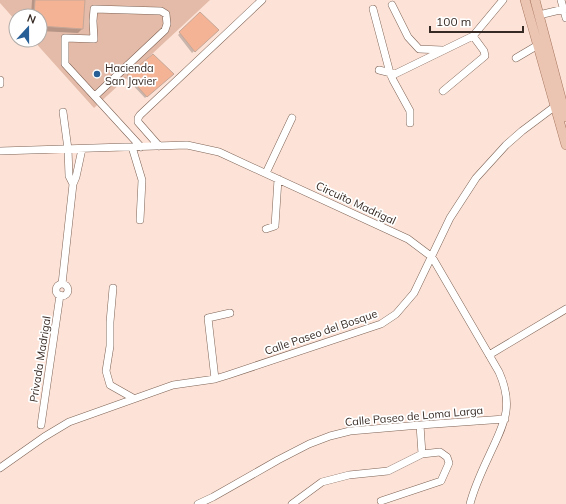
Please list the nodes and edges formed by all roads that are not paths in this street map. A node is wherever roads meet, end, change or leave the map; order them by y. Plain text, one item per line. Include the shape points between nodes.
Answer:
1 (262, 0) edge
2 (503, 0) edge
3 (525, 0) edge
4 (535, 0) edge
5 (561, 0) edge
6 (392, 5) dead end
7 (373, 9) dead end
8 (564, 9) junction
9 (539, 15) junction
10 (566, 18) edge
11 (473, 36) junction
12 (538, 45) junction
13 (445, 50) junction
14 (516, 58) dead end
15 (379, 70) dead end
16 (390, 73) junction
17 (0, 80) edge
18 (0, 84) edge
19 (443, 91) dead end
20 (95, 96) junction
21 (558, 104) junction
22 (63, 112) dead end
23 (566, 117) edge
24 (292, 118) dead end
25 (410, 123) dead end
26 (566, 145) edge
27 (159, 146) junction
28 (132, 147) junction
29 (141, 147) junction
30 (68, 149) junction
31 (82, 149) junction
32 (0, 151) edge
33 (266, 174) junction
34 (278, 179) junction
35 (73, 184) junction
36 (140, 220) dead end
37 (266, 229) dead end
38 (432, 256) junction
39 (112, 288) dead end
40 (566, 309) edge
41 (230, 313) dead end
42 (489, 355) junction
43 (215, 379) junction
44 (133, 398) junction
45 (505, 420) junction
46 (41, 425) dead end
47 (420, 425) junction
48 (422, 454) junction
49 (0, 468) edge
50 (381, 501) dead end
51 (198, 504) edge
52 (292, 504) edge
53 (470, 504) edge

1 - 27 street via 140,115 138,122
2 - 11 street
3 - 12 main road
4 - 9 main road
5 - 8 street
6 - 13 street via 408,37 419,49
7 - 16 street
8 - 9 street
8 - 10 street
9 - 21 main road
11 - 13 street
11 - 19 street via 485,56
12 - 14 street
12 - 21 main road
13 - 16 street via 395,74
15 - 16 street
16 - 25 street via 410,111
17 - 18 street
20 - 20 street via 165,30 166,14 94,8 94,39 65,38 65,64
20 - 29 street
21 - 23 main road
21 - 26 main road
21 - 38 street, Calle Paseo del Bosque via 506,145 486,167 450,218
22 - 30 street
24 - 33 street
27 - 29 street, Circuito Madrigal
27 - 33 street, Circuito Madrigal via 187,145 219,152
28 - 29 street, Circuito Madrigal
28 - 31 street, Circuito Madrigal
28 - 36 street via 142,180
30 - 31 street, Circuito Madrigal
30 - 32 street, Circuito Madrigal
30 - 35 street via 69,176
31 - 35 street
33 - 34 street, Circuito Madrigal
34 - 37 street via 275,226
34 - 38 street, Circuito Madrigal via 408,239
35 - 46 street, Privada Madrigal via 62,284 68,290 65,295 60,295
38 - 42 street, Circuito Madrigal
38 - 43 street, Calle Paseo del Bosque via 414,293 396,314 381,324
39 - 44 street via 110,346 106,371 110,385
40 - 42 street
41 - 43 street via 208,318
42 - 45 street, Circuito Madrigal via 504,384 507,398
43 - 44 street, Calle Paseo del Bosque via 173,385
44 - 49 street, Calle Paseo del Bosque via 69,422
45 - 47 street, Calle Paseo de Loma Larga
45 - 53 street, Circuito Madrigal
47 - 48 street
47 - 51 street, Calle Paseo de Loma Larga via 330,436 303,447
48 - 50 street via 440,452 447,457 449,463 440,481
48 - 52 street via 388,471 349,475 322,482

